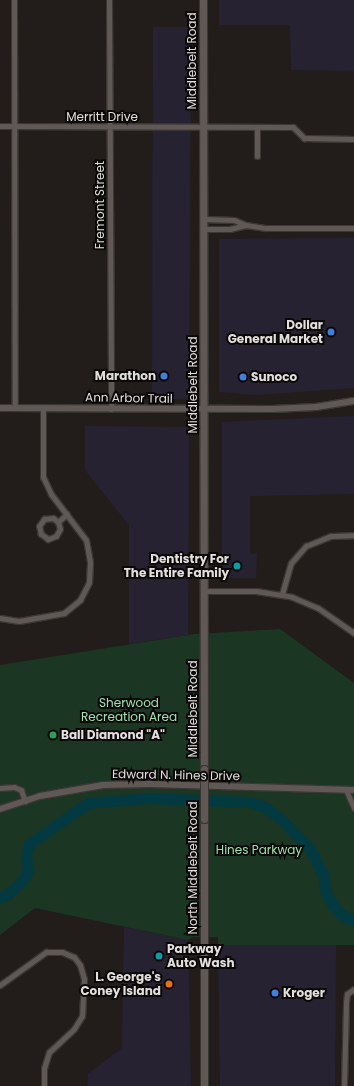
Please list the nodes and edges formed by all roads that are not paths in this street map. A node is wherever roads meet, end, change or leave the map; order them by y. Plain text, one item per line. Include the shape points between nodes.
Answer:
1 (14, 0) edge
2 (110, 0) edge
3 (203, 0) edge
4 (0, 126) edge
5 (15, 126) junction
6 (110, 127) junction
7 (204, 127) junction
8 (257, 128) junction
9 (354, 138) edge
10 (257, 156) dead end
11 (204, 219) junction
12 (246, 225) junction
13 (354, 228) edge
14 (204, 229) junction
15 (354, 401) edge
16 (0, 408) edge
17 (15, 408) junction
18 (43, 408) junction
19 (111, 409) junction
20 (204, 410) junction
21 (67, 514) junction
22 (58, 522) junction
23 (354, 535) edge
24 (204, 590) junction
25 (282, 594) junction
26 (0, 618) edge
27 (354, 633) edge
28 (204, 769) joint
29 (0, 788) edge
30 (346, 790) junction
31 (354, 790) edge
32 (25, 801) junction
33 (354, 808) edge
34 (0, 809) edge
35 (0, 985) edge
36 (354, 990) edge
37 (44, 1086) edge
38 (204, 1086) edge
39 (344, 1086) edge

1 - 5 street
2 - 6 street, Fremont Street
3 - 7 main road, Middlebelt Road
4 - 5 street, Merritt Drive
5 - 6 street, Merritt Drive
5 - 17 street
6 - 7 street, Merritt Drive
6 - 19 street, Fremont Street
7 - 8 street, Merritt Drive
7 - 11 main road, Middlebelt Road
8 - 9 street, Merritt Drive via 293,127 304,138
8 - 10 street
11 - 12 street via 234,220
11 - 14 main road, Middlebelt Road
12 - 13 street via 266,228
12 - 14 street via 230,229
14 - 20 main road, Middlebelt Road
15 - 20 street, Ann Arbor Trail via 298,408
16 - 17 street, Ann Arbor Trail
17 - 18 street, Ann Arbor Trail
18 - 19 street, Ann Arbor Trail
18 - 21 street via 44,477 51,494
19 - 20 street, Ann Arbor Trail
20 - 24 main road, Middlebelt Road
21 - 22 street
21 - 26 street via 86,540 90,552 89,582 83,596 75,606 59,615 19,621
22 - 22 street via 60,529 56,536 48,539 41,534 39,526 44,519 53,518
23 - 25 street via 331,536 306,546 291,563
24 - 25 street
24 - 28 main road, Middlebelt Road
25 - 27 street via 314,606
28 - 38 main road, North Middlebelt Road, bridge
29 - 32 street via 14,786 21,790
30 - 31 street, Edward N. Hines Drive
30 - 32 street, Edward N. Hines Drive via 125,784 84,787
30 - 33 street
32 - 34 street, Edward N. Hines Drive
35 - 37 street via 43,953 56,950 74,957 83,971 82,1016 74,1028 49,1052 44,1068
36 - 39 street via 347,994 346,1002

